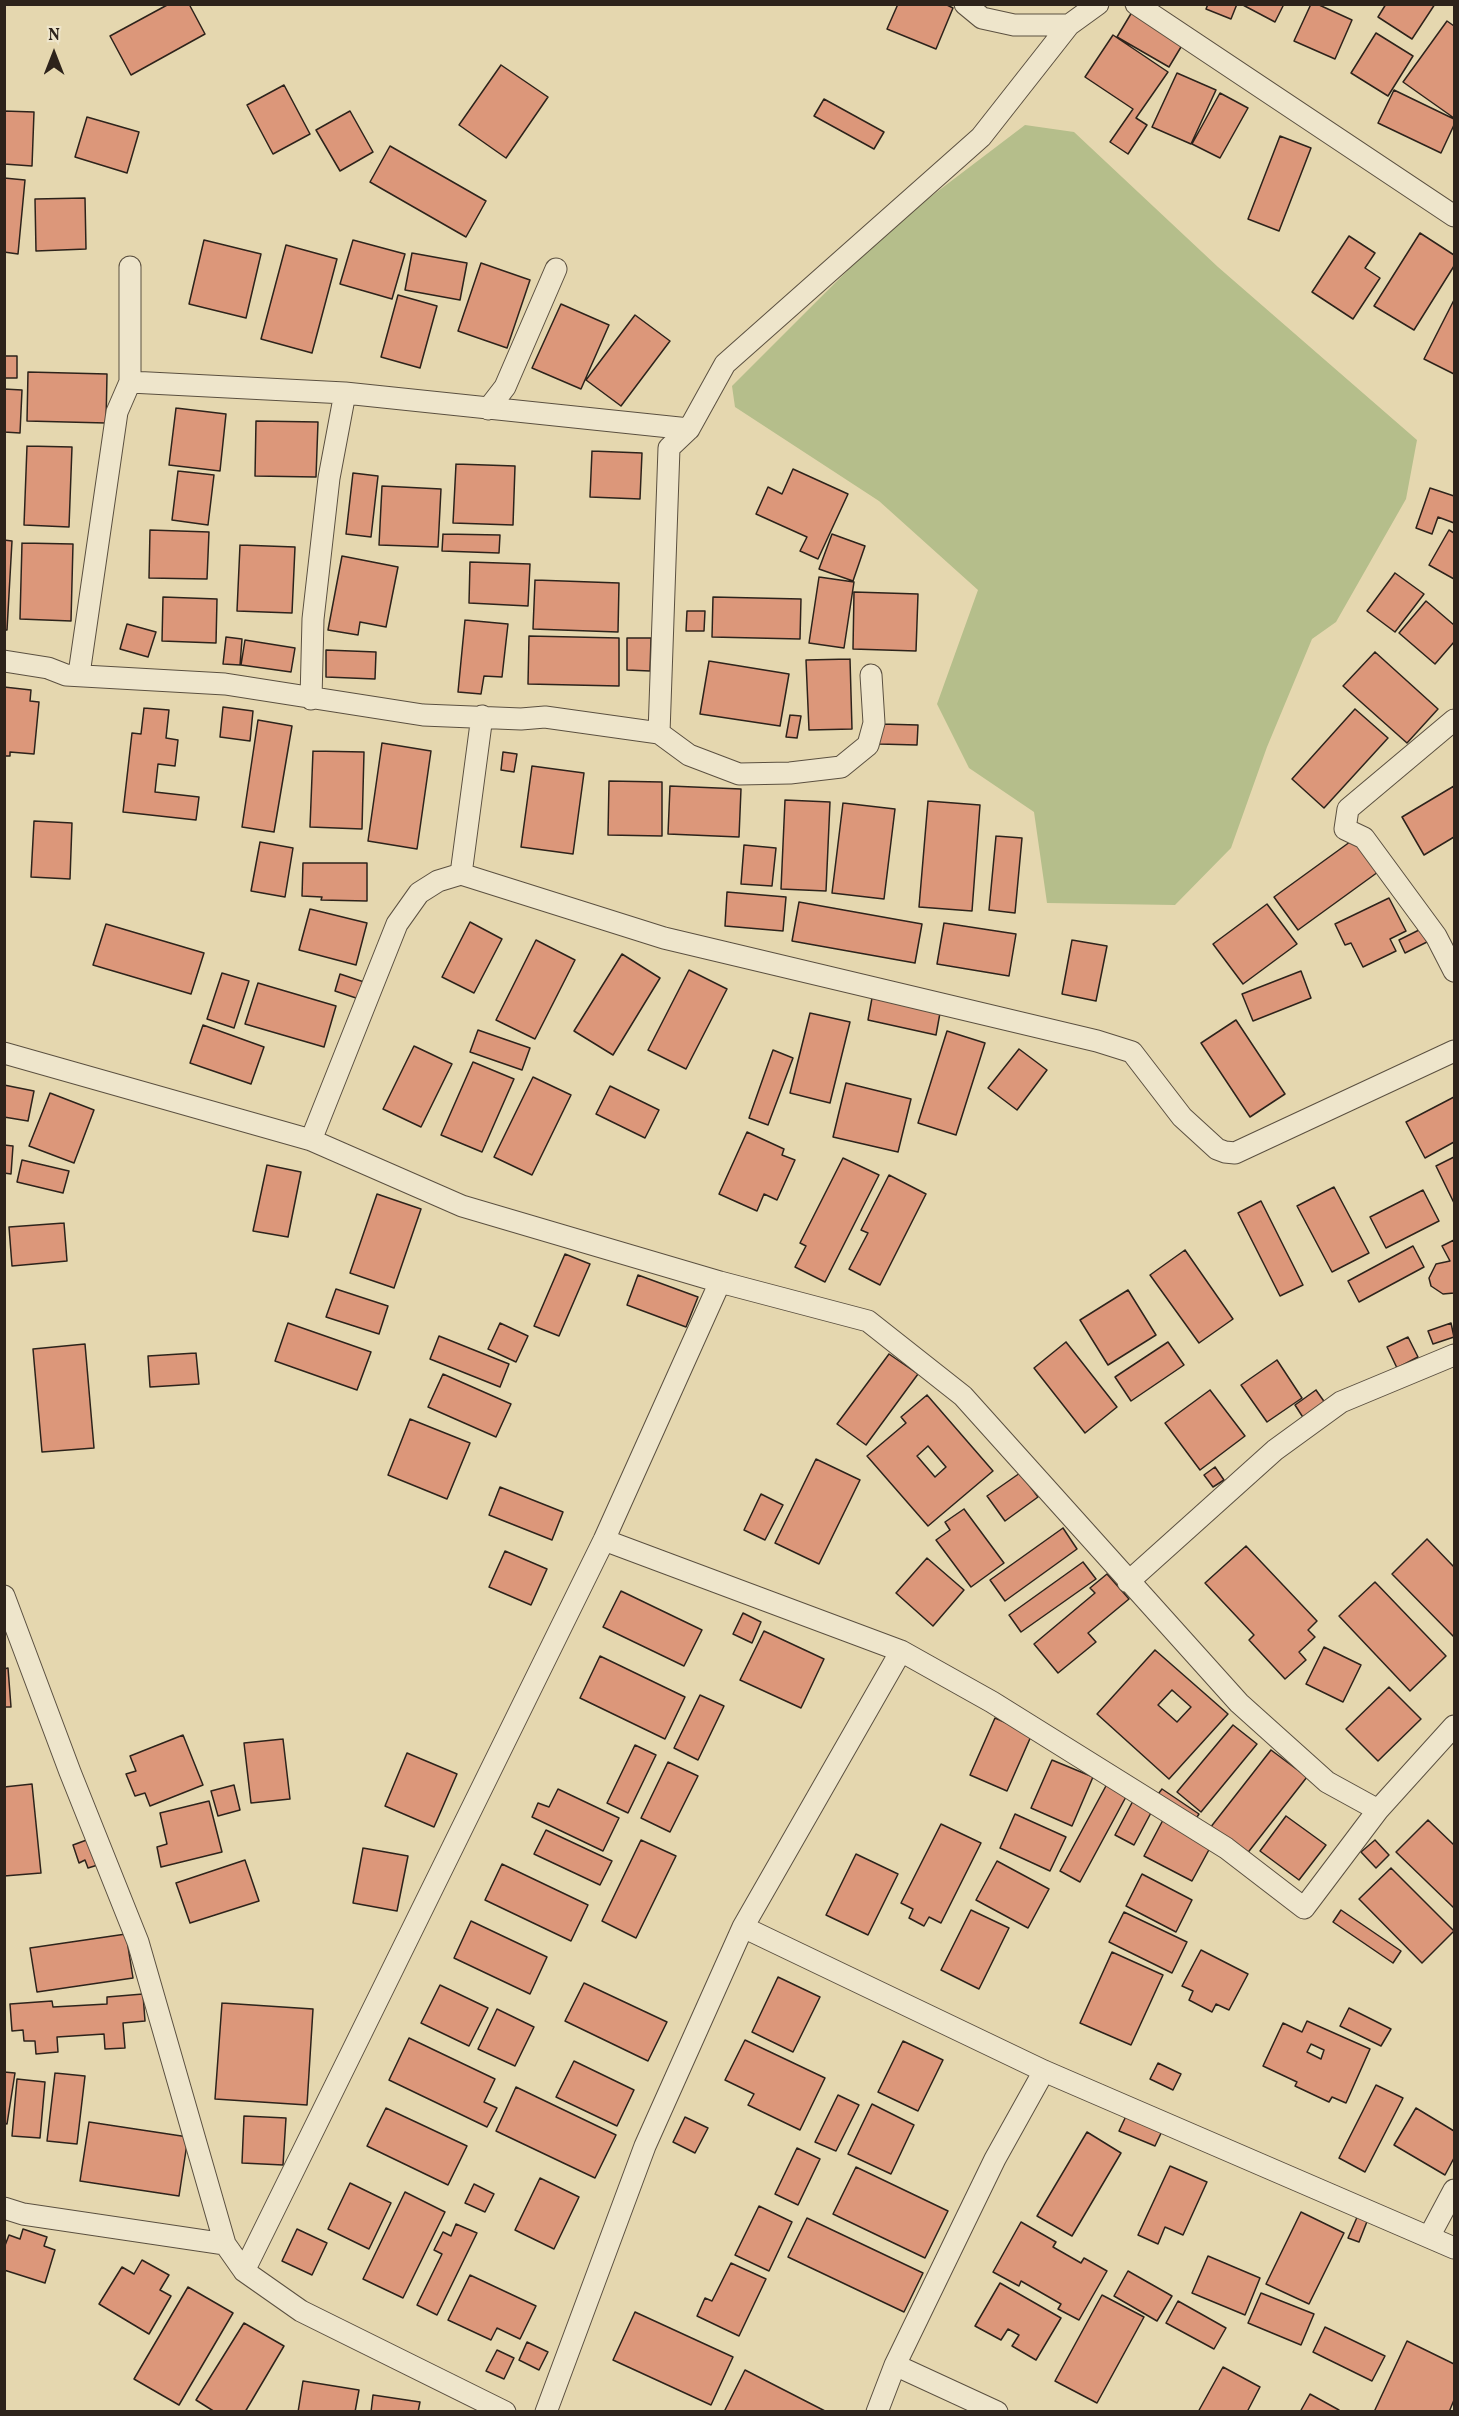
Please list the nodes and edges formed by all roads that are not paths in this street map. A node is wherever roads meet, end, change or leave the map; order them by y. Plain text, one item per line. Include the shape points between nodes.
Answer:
1 (965, 4) edge
2 (1098, 4) edge
3 (1136, 4) edge
4 (1069, 25) junction
5 (1455, 216) edge
6 (130, 267) dead end
7 (556, 269) dead end
8 (130, 382) junction
9 (345, 393) junction
10 (488, 409) junction
11 (689, 429) junction
12 (4, 661) edge
13 (79, 674) junction
14 (871, 675) dead end
15 (311, 699) junction
16 (482, 716) junction
17 (1455, 720) edge
18 (659, 733) junction
19 (461, 874) junction
20 (1455, 972) edge
21 (1455, 1051) edge
22 (4, 1053) edge
23 (311, 1140) junction
24 (720, 1282) junction
25 (1455, 1355) edge
26 (604, 1540) junction
27 (1128, 1582) junction
28 (4, 1596) edge
29 (901, 1651) junction
30 (1455, 1726) edge
31 (1377, 1810) junction
32 (743, 1927) junction
33 (1044, 2071) junction
34 (1455, 2190) edge
35 (4, 2208) edge
36 (1430, 2235) junction
37 (225, 2244) junction
38 (1455, 2248) edge
39 (244, 2271) junction
40 (896, 2365) junction
41 (504, 2412) edge
42 (546, 2412) edge
43 (877, 2412) edge
44 (997, 2412) edge

1 - 4 street via 982,18 1014,25
2 - 4 street
3 - 5 street
4 - 11 street via 981,137 725,364
6 - 8 street
7 - 10 street via 505,387
8 - 9 street
8 - 13 street via 117,412
9 - 10 street
9 - 15 street via 327,489 313,619
10 - 11 street
11 - 18 street via 669,448
12 - 13 street via 66,675
13 - 15 street via 225,684
14 - 18 street via 874,723 868,745 841,767 739,774 689,755
15 - 16 street via 423,715
16 - 18 street via 545,717
16 - 19 street
17 - 20 street via 1348,809 1346,829 1364,838 1436,936
19 - 21 street via 664,938 1097,1041 1132,1053 1182,1117 1225,1152 1235,1153
19 - 23 street via 438,881 419,893 397,924
22 - 23 street
23 - 24 street via 462,1206
24 - 26 street
24 - 27 street via 868,1322 904,1347 963,1395
25 - 27 street via 1341,1402 1275,1450
26 - 29 street
26 - 39 street
27 - 31 street via 1239,1703 1285,1746 1327,1782
28 - 37 street via 138,1942
29 - 31 street via 992,1702 1226,1848 1305,1908
29 - 32 street
30 - 31 street
32 - 33 street
32 - 42 street via 645,2146
33 - 36 street
33 - 40 street via 995,2159
34 - 36 street
35 - 37 street
36 - 38 street
37 - 39 street
39 - 41 street via 301,2311
40 - 43 street
40 - 44 street

